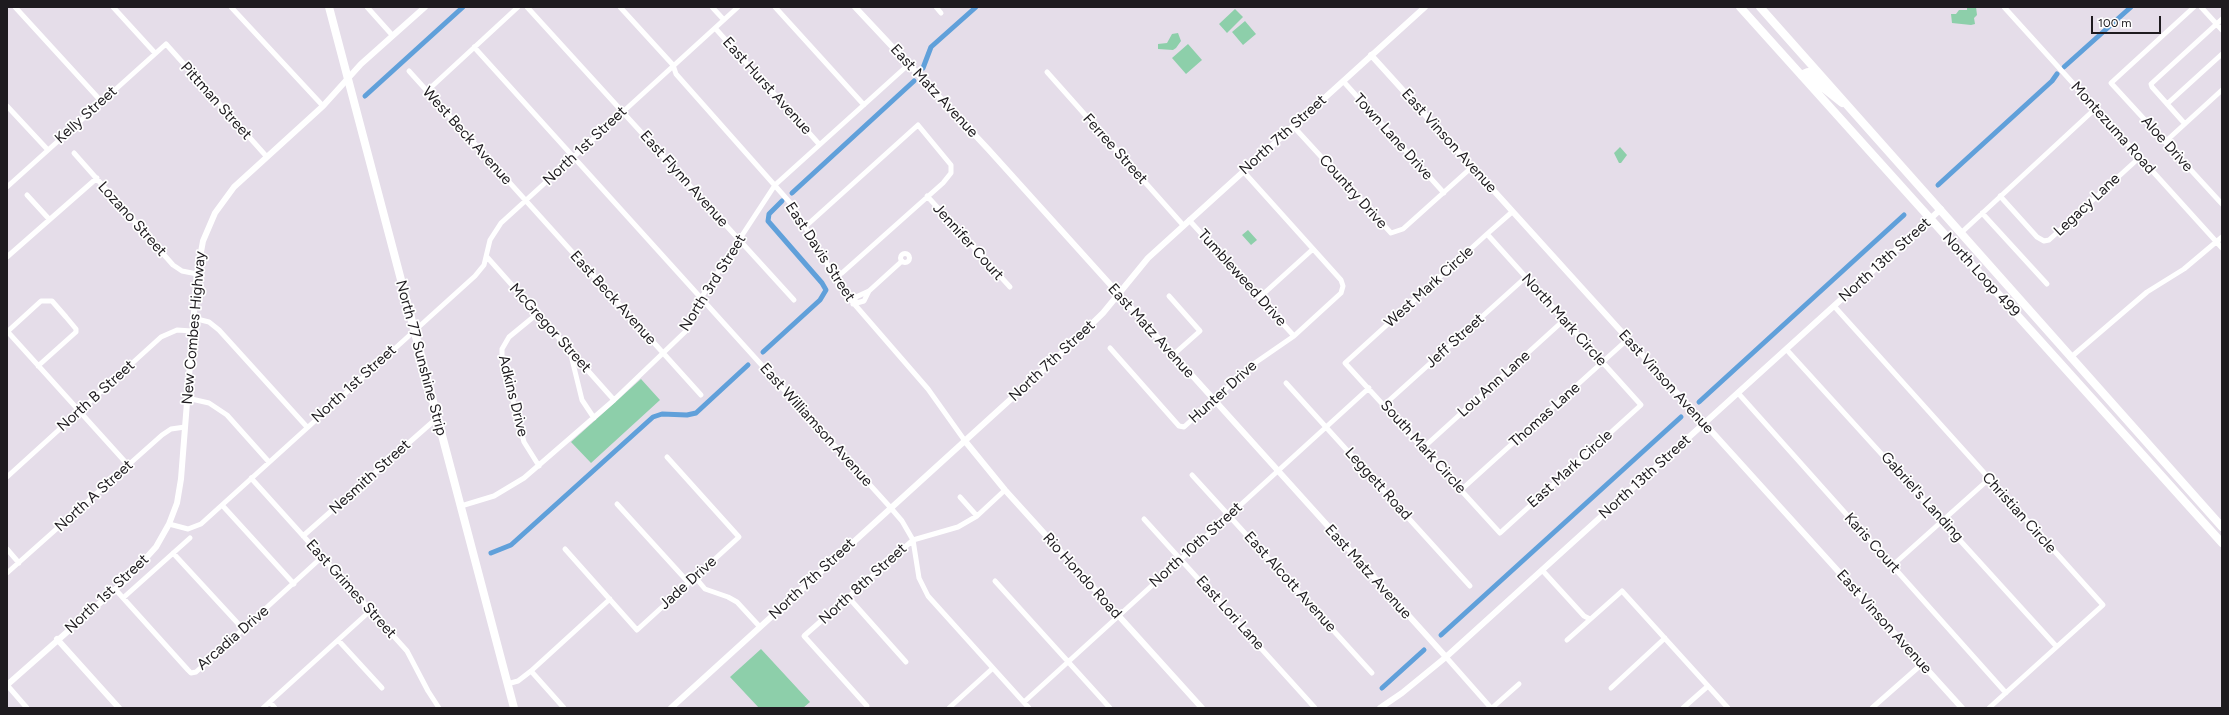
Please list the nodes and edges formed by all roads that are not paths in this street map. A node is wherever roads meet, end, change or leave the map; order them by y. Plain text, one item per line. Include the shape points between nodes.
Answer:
1 (15, 7) edge
2 (114, 7) edge
3 (231, 7) edge
4 (329, 7) edge
5 (367, 7) edge
6 (425, 7) edge
7 (518, 7) edge
8 (527, 7) edge
9 (620, 7) edge
10 (712, 7) edge
11 (738, 7) edge
12 (775, 7) edge
13 (855, 7) edge
14 (936, 7) edge
15 (1425, 7) edge
16 (1740, 7) edge
17 (1760, 7) edge
18 (2004, 7) edge
19 (2194, 7) edge
20 (2201, 7) edge
21 (941, 13) dead end
22 (2222, 19) edge
23 (724, 20) junction
24 (2216, 24) junction
25 (715, 28) junction
26 (2222, 30) edge
27 (393, 36) junction
28 (166, 44) joint
29 (474, 47) junction
30 (155, 53) junction
31 (2222, 54) edge
32 (1371, 55) junction
33 (673, 65) junction
34 (908, 65) junction
35 (409, 71) dead end
36 (1047, 72) dead end
37 (1801, 75) junction
38 (349, 79) junction
39 (1343, 81) junction
40 (2222, 90) edge
41 (427, 91) junction
42 (101, 101) junction
43 (2168, 104) junction
44 (864, 105) junction
45 (7, 106) edge
46 (323, 106) junction
47 (1850, 107) junction
48 (2096, 108) junction
49 (623, 111) junction
50 (2185, 124) junction
51 (1293, 126) junction
52 (2165, 142) junction
53 (819, 144) junction
54 (47, 149) junction
55 (74, 153) dead end
56 (267, 157) junction
57 (573, 157) junction
58 (2140, 157) junction
59 (1472, 167) junction
60 (1243, 171) junction
61 (97, 178) junction
62 (775, 185) junction
63 (7, 187) edge
64 (1444, 193) junction
65 (27, 195) dead end
66 (927, 196) junction
67 (2000, 196) junction
68 (526, 201) junction
69 (2222, 204) edge
70 (1941, 209) junction
71 (1512, 212) junction
72 (1982, 213) junction
73 (49, 219) junction
74 (1190, 220) junction
75 (1930, 220) junction
76 (1183, 225) junction
77 (806, 226) junction
78 (1962, 232) junction
79 (1487, 234) junction
80 (2222, 237) edge
81 (740, 241) junction
82 (2216, 242) junction
83 (2222, 248) edge
84 (1313, 249) junction
85 (487, 256) junction
86 (7, 257) edge
87 (902, 261) dead end
88 (197, 274) junction
89 (834, 277) junction
90 (1526, 277) junction
91 (2046, 284) dead end
92 (1010, 288) dead end
93 (1119, 295) junction
94 (1169, 296) dead end
95 (1260, 297) junction
96 (701, 298) junction
97 (794, 300) dead end
98 (853, 304) junction
99 (1834, 306) junction
100 (2011, 308) junction
101 (537, 314) junction
102 (193, 318) junction
103 (1564, 320) junction
104 (192, 331) junction
105 (414, 331) junction
106 (7, 332) edge
107 (1294, 336) junction
108 (1628, 339) junction
109 (1110, 348) dead end
110 (1786, 349) junction
111 (569, 350) junction
112 (663, 353) junction
113 (1173, 355) junction
114 (2070, 358) junction
115 (1345, 363) joint
116 (1603, 363) junction
117 (38, 366) junction
118 (1286, 383) dead end
119 (1369, 388) junction
120 (1738, 393) junction
121 (701, 395) dead end
122 (187, 398) junction
123 (614, 400) junction
124 (1214, 400) junction
125 (1384, 405) junction
126 (1641, 405) joint
127 (79, 411) junction
128 (437, 418) junction
129 (594, 418) junction
130 (1704, 424) junction
131 (185, 427) junction
132 (307, 427) junction
133 (1326, 427) junction
134 (965, 441) junction
135 (1423, 448) junction
136 (668, 457) dead end
137 (269, 462) junction
138 (128, 465) junction
139 (539, 466) junction
140 (1277, 471) junction
141 (1192, 475) dead end
142 (7, 477) edge
143 (251, 478) junction
144 (1989, 480) junction
145 (1005, 490) junction
146 (1461, 490) junction
147 (960, 497) dead end
148 (617, 504) dead end
149 (222, 505) junction
150 (461, 506) junction
151 (890, 507) junction
152 (1229, 515) junction
153 (977, 516) junction
154 (1144, 519) dead end
155 (1943, 520) junction
156 (169, 524) junction
157 (2222, 527) edge
158 (1500, 532) joint
159 (303, 536) junction
160 (190, 538) dead end
161 (913, 540) junction
162 (2222, 543) edge
163 (7, 549) edge
164 (565, 549) dead end
165 (173, 553) junction
166 (322, 557) junction
167 (1180, 558) junction
168 (19, 563) junction
169 (1893, 565) junction
170 (1542, 570) junction
171 (7, 574) edge
172 (695, 577) junction
173 (995, 581) dead end
174 (688, 582) junction
175 (294, 584) junction
176 (1470, 586) dead end
177 (115, 589) junction
178 (123, 598) junction
179 (849, 598) junction
180 (610, 599) junction
181 (370, 611) junction
182 (1118, 615) junction
183 (1590, 619) junction
184 (760, 627) junction
185 (244, 630) junction
186 (1665, 638) junction
187 (57, 639) junction
188 (338, 640) junction
189 (1567, 640) dead end
190 (2056, 646) junction
191 (1446, 657) junction
192 (906, 662) dead end
193 (1067, 662) junction
194 (1922, 664) junction
195 (993, 668) junction
196 (530, 671) junction
197 (1372, 673) dead end
198 (507, 684) junction
199 (1519, 684) dead end
200 (7, 685) edge
201 (1708, 686) junction
202 (382, 688) dead end
203 (1611, 688) dead end
204 (2006, 692) junction
205 (270, 702) junction
206 (1024, 702) junction
207 (868, 706) dead end
208 (437, 707) edge
209 (27, 708) edge
210 (119, 708) edge
211 (263, 708) edge
212 (275, 708) edge
213 (514, 708) edge
214 (564, 708) edge
215 (671, 708) edge
216 (949, 708) edge
217 (1029, 708) edge
218 (1110, 708) edge
219 (1202, 708) edge
220 (1315, 708) edge
221 (1380, 708) edge
222 (1491, 708) edge
223 (1684, 708) edge
224 (1728, 708) edge
225 (1872, 708) edge
226 (1962, 708) edge
227 (1989, 708) edge

1 - 42 street
2 - 30 street
3 - 46 street
4 - 38 main road, North 77 Sunshine Strip
5 - 27 street
6 - 27 street, New Combes Highway
7 - 29 street
8 - 49 street, East Flynn Avenue
9 - 33 street, East Davis Street
10 - 23 street
11 - 23 street, North 1st Street
12 - 44 street
13 - 34 street, East Matz Avenue
14 - 21 street
15 - 32 street, North 7th Street
16 - 37 main road, North Loop 499
17 - 47 main road, North Loop 499
18 - 48 street, Montezuma Road
19 - 52 street, Aloe Drive via 2111,83
20 - 24 street
22 - 24 street
23 - 25 street, North 1st Street
24 - 26 street
24 - 43 street via 2151,84
25 - 33 street, North 1st Street
25 - 53 street, East Hurst Avenue
27 - 38 street, New Combes Highway via 361,64
28 - 30 street, Kelly Street
28 - 56 street, Pittman Street
29 - 41 street
29 - 57 street, East Williamson Avenue
30 - 42 street, Kelly Street
31 - 43 street
32 - 39 street, North 7th Street
32 - 59 street, East Vinson Avenue
33 - 49 street, North 1st Street
33 - 62 street, East Davis Street via 676,74
34 - 44 street, North 3rd Street
34 - 93 street, East Matz Avenue via 950,107
35 - 41 street, West Beck Avenue
36 - 76 street, Ferree Street
37 - 47 main road via 1808,72 1830,94
37 - 75 main road, North Loop 499
38 - 46 street, New Combes Highway
38 - 105 main road, North 77 Sunshine Strip
39 - 51 street, North 7th Street
39 - 64 street, Town Lane Drive
40 - 50 street
41 - 68 street, West Beck Avenue
42 - 54 street, Kelly Street
43 - 50 street
44 - 53 street, North 3rd Street
45 - 54 street
46 - 56 street, New Combes Highway
47 - 70 main road, North Loop 499
48 - 58 street, Montezuma Road
48 - 67 street
49 - 57 street, North 1st Street
49 - 81 street, East Flynn Avenue
50 - 52 street
51 - 60 street, North 7th Street
51 - 64 street, Country Drive via 1391,233 1403,229
52 - 69 street, Aloe Drive
53 - 62 street, North 3rd Street
54 - 63 street, Kelly Street
55 - 61 street, Lozano Street
56 - 88 street, New Combes Highway via 234,187 215,213 203,241
57 - 68 street, North 1st Street
57 - 96 street, East Williamson Avenue
58 - 67 street, Legacy Lane via 2049,240 2037,238
58 - 82 street, Montezuma Road
59 - 64 street, Country Drive
59 - 71 street, East Vinson Avenue
60 - 74 street, North 7th Street
60 - 84 street
61 - 73 street
61 - 88 street, Lozano Street via 173,265 182,271
62 - 77 street, East Davis Street
62 - 81 street, North 3rd Street
65 - 73 street
66 - 77 street via 946,180 952,169 945,156 918,126
66 - 89 street via 842,273
66 - 92 street, Jennifer Court
67 - 72 street
68 - 85 street, North 1st Street via 496,229 490,240
68 - 112 street, East Beck Avenue
70 - 75 street, North 13th Street
70 - 78 main road, North Loop 499
71 - 79 street, West Mark Circle
71 - 108 street, East Vinson Avenue
72 - 78 street
72 - 91 street
73 - 86 street
74 - 76 street, North 7th Street
74 - 95 street, Tumbleweed Drive
75 - 99 street, North 13th Street
75 - 100 main road, North Loop 499
76 - 93 street, North 7th Street via 1145,261
77 - 89 street, East Davis Street
78 - 114 main road, North Loop 499
79 - 90 street, North Mark Circle
79 - 115 street, West Mark Circle
80 - 82 street
81 - 96 street, North 3rd Street
81 - 97 street, East Flynn Avenue
82 - 83 street, Montezuma Road
82 - 114 street via 2184,270 2146,292
84 - 95 street
84 - 107 street, Hunter Drive via 1341,280 1343,286 1341,293
85 - 101 street, McGregor Street
85 - 105 street, North 1st Street via 480,270
87 - 98 street via 869,291 864,300
88 - 102 street, New Combes Highway
89 - 98 street, East Davis Street
90 - 103 street, North Mark Circle
90 - 125 street, Jeff Street
93 - 113 street, East Matz Avenue
93 - 134 street, North 7th Street via 1094,323
94 - 113 street via 1200,331
95 - 107 street, Tumbleweed Drive
96 - 112 street, North 3rd Street via 688,328
96 - 151 street, East Williamson Avenue
98 - 134 street, East Davis Street via 932,394
99 - 110 street, North 13th Street
99 - 144 street, Christian Circle
100 - 114 main road via 2032,324 2065,359
100 - 162 main road, North Loop 499
101 - 111 street, McGregor Street
101 - 139 street, Adkins Drive via 506,341 502,349 502,359 524,442
102 - 104 street, New Combes Highway
102 - 132 street via 209,322 218,330
103 - 116 street, North Mark Circle
103 - 135 street, Lou Ann Lane
104 - 122 street, New Combes Highway
104 - 127 street, North B Street via 177,330 161,337
105 - 128 main road, North 77 Sunshine Strip
105 - 132 street, North 1st Street
106 - 117 street
106 - 117 street via 42,301 52,301 76,332
107 - 124 street, Hunter Drive via 1266,354
108 - 116 street, Thomas Lane
108 - 130 street, East Vinson Avenue
109 - 124 street, Hunter Drive via 1181,427 1186,426
110 - 120 street, North 13th Street
110 - 155 street, Gabriel's Landing
111 - 123 street, McGregor Street
111 - 129 street via 582,400
112 - 121 street, East Beck Avenue
112 - 123 street, North 3rd Street
113 - 124 street, East Matz Avenue
114 - 157 main road, North Loop 499
115 - 119 street, South Mark Circle
116 - 126 street, North Mark Circle
116 - 146 street, Thomas Lane
117 - 127 street
118 - 133 street, Leggett Road
119 - 125 street, South Mark Circle
119 - 133 street, North 10th Street
120 - 130 street, North 13th Street
120 - 169 street, Karis Court
122 - 131 street, New Combes Highway
122 - 137 street via 209,403 227,415
123 - 129 street, North 3rd Street
124 - 140 street, East Matz Avenue
125 - 135 street, South Mark Circle
126 - 158 street, East Mark Circle
127 - 138 street
127 - 142 street, North B Street
128 - 150 main road, North 77 Sunshine Strip
128 - 159 street, Nesmith Street
129 - 139 street, North 3rd Street
130 - 170 street, North 13th Street
130 - 194 street, East Vinson Avenue
131 - 138 street, North A Street via 167,431
131 - 156 street, New Combes Highway via 180,487
132 - 137 street, North 1st Street
133 - 140 street, North 10th Street
133 - 176 street, Leggett Road
134 - 145 street, Rio Hondo Road
134 - 151 street, North 7th Street
135 - 146 street, South Mark Circle
136 - 172 street, Jade Drive via 740,537
137 - 143 street, North 1st Street
138 - 168 street, North A Street
139 - 150 street, North 3rd Street via 508,489 478,502
140 - 152 street, North 10th Street
140 - 191 street, East Matz Avenue
141 - 152 street, East Alcott Avenue
143 - 149 street, North 1st Street
143 - 159 street, East Grimes Street
144 - 155 street
144 - 190 street, Christian Circle via 2103,605
145 - 153 street, North 8th Street
145 - 182 street, Rio Hondo Road
146 - 158 street, South Mark Circle
147 - 153 street
148 - 174 street
149 - 156 street, North 1st Street via 194,528 185,529
149 - 175 street
150 - 198 main road, North 77 Sunshine Strip
151 - 161 street, East Williamson Avenue
151 - 184 street, North 7th Street
152 - 167 street, North 10th Street
152 - 197 street, East Alcott Avenue
153 - 161 street, North 8th Street via 958,527
154 - 167 street, East Lori Lane
155 - 169 street
155 - 190 street, Gabriel's Landing
156 - 177 street, North 1st Street via 156,547
159 - 166 street, East Grimes Street
160 - 165 street
161 - 179 street, North 8th Street
161 - 195 street, East Williamson Avenue via 918,578 928,596
163 - 168 street
164 - 180 street
165 - 178 street
165 - 185 street
166 - 175 street, Arcadia Drive
166 - 181 street, East Grimes Street
167 - 182 street, North 10th Street
167 - 220 street, East Lori Lane
168 - 171 street, North A Street
169 - 204 street, Karis Court
170 - 183 street via 1584,616
170 - 191 street, North 13th Street
172 - 174 street, Jade Drive
172 - 184 street via 705,588 737,602
173 - 193 street
174 - 180 street, Jade Drive via 637,630
175 - 185 street, Arcadia Drive
177 - 178 street, Arcadia Drive
177 - 187 street, North 1st Street
178 - 185 street, Arcadia Drive via 191,673 196,672
179 - 192 street
179 - 207 street, North 8th Street via 804,636
180 - 196 street
181 - 188 street
181 - 208 street, East Grimes Street via 407,651
182 - 193 street, North 10th Street
182 - 219 street, Rio Hondo Road
183 - 186 street via 1622,591
183 - 189 street
184 - 215 street, North 7th Street
186 - 201 street
186 - 203 street
187 - 200 street, North 1st Street
187 - 210 street
188 - 202 street
188 - 205 street
190 - 204 street, Christian Circle
191 - 221 street, North 13th Street
191 - 222 street
193 - 206 street, North 10th Street
193 - 218 street
194 - 225 street
194 - 226 street, East Vinson Avenue
195 - 206 street, East Williamson Avenue
195 - 216 street
196 - 198 street via 518,681
196 - 214 street
198 - 213 main road, North 77 Sunshine Strip
199 - 222 street
200 - 209 street
201 - 223 street
201 - 224 street
204 - 227 street, Christian Circle
205 - 211 street
205 - 212 street
206 - 217 street, East Williamson Avenue

